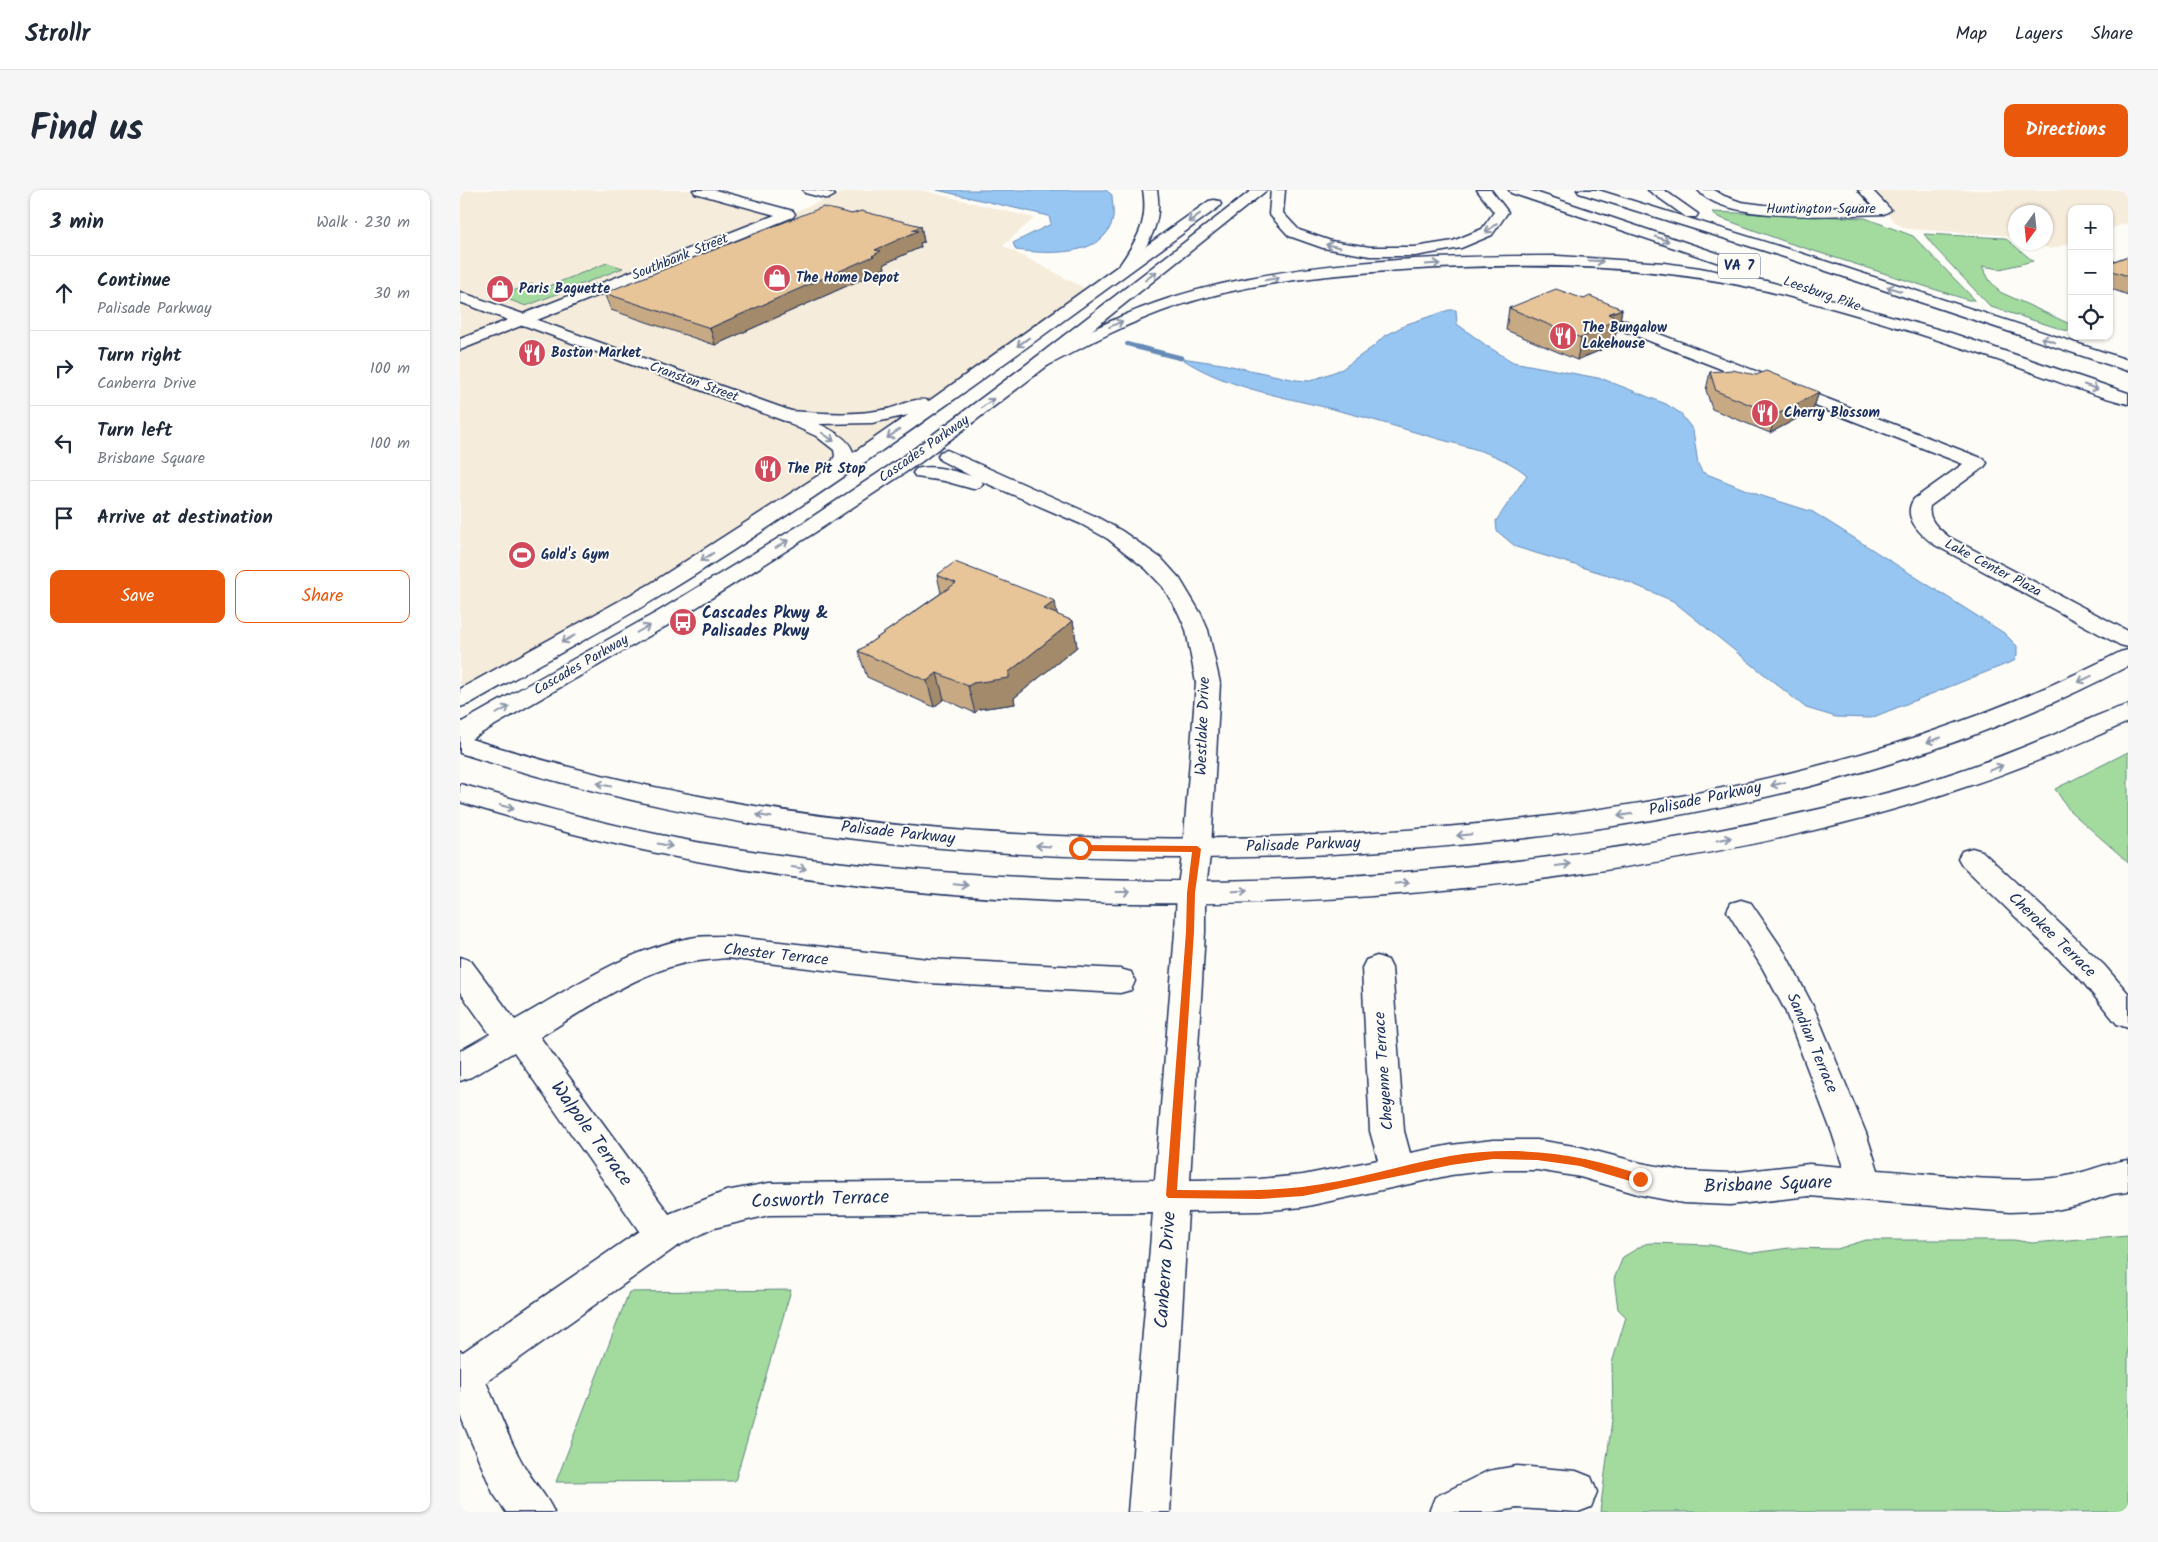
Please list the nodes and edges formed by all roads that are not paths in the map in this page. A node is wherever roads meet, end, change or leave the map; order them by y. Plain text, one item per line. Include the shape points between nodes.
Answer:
1 (700, 190) edge
2 (732, 190) edge
3 (810, 190) edge
4 (1150, 190) edge
5 (1260, 190) edge
6 (1278, 190) edge
7 (1484, 190) edge
8 (1516, 190) edge
9 (1584, 190) edge
10 (1655, 190) edge
11 (1705, 190) edge
12 (1865, 190) edge
13 (828, 194) dead end
14 (718, 195) junction
15 (1226, 196) dead end
16 (1789, 254) junction
17 (1124, 269) junction
18 (460, 297) edge
19 (1570, 305) edge
20 (524, 320) junction
21 (1962, 342) junction
22 (460, 345) edge
23 (1042, 362) junction
24 (2128, 366) edge
25 (962, 386) junction
26 (2128, 399) edge
27 (788, 416) junction
28 (945, 435) junction
29 (836, 472) junction
30 (864, 491) junction
31 (1045, 501) junction
32 (2128, 640) edge
33 (2128, 657) edge
34 (460, 699) edge
35 (2128, 713) edge
36 (460, 734) edge
37 (460, 744) edge
38 (460, 793) edge
39 (1197, 849) junction
40 (1972, 858) dead end
41 (1191, 893) junction
42 (1741, 911) dead end
43 (1377, 968) dead end
44 (460, 969) edge
45 (1120, 981) dead end
46 (2128, 1015) edge
47 (514, 1036) junction
48 (460, 1067) edge
49 (1399, 1172) junction
50 (2128, 1176) edge
51 (1865, 1183) junction
52 (1171, 1195) junction
53 (663, 1235) junction
54 (461, 1374) edge
55 (1576, 1492) dead end
56 (533, 1512) edge
57 (1149, 1512) edge
58 (1450, 1512) edge

1 - 14 main road
2 - 14 main road
3 - 13 main road
4 - 17 main road via 1152,225
23 -> 5 main road, Cascades Parkway
7 -> 6 main road via 1501,212 1491,230 1475,239 1449,246 1394,252 1346,248 1314,241 1290,231 1273,212 1273,198
8 -> 21 main road, Leesburg Pike / VA 7
9 - 16 main road, Leesburg Pike / VA 7
10 - 16 main road via 1719,228
11 - 12 main road, Huntington Square via 1729,203 1758,209 1884,210
14 - 20 main road, Southbank Street via 788,214
15 -> 17 main road, Cascades Parkway
24 -> 16 main road, Leesburg Pike / VA 7
17 -> 25 main road, Cascades Parkway
18 - 20 main road, Cranston Street
19 - 32 main road, Lake Center Plaza via 1977,463 1921,503 1919,511 1929,531 1957,550
20 - 22 main road, Southbank Street
20 - 27 main road, Cranston Street
23 -> 21 main road via 1148,311 1241,285 1323,272 1530,259 1637,264 1733,278
21 -> 26 main road, Leesburg Pike / VA 7
28 -> 23 main road, Cascades Parkway
25 - 27 main road via 917,406 876,418
25 -> 29 main road, Cascades Parkway
27 -> 29 main road via 822,432 843,448 844,456
28 - 30 main road, Cascades Parkway
28 - 31 main road, Westlake Drive via 942,446 947,456
29 -> 34 main road, Cascades Parkway via 686,571
30 - 31 main road, Westlake Drive via 904,476 945,475
36 -> 30 main road, Cascades Parkway via 667,616
31 - 39 main road, Westlake Drive via 1095,524 1139,552 1172,584 1197,630 1208,683
33 -> 39 main road, Palisade Parkway via 2033,702 1932,740 1841,768 1674,807 1565,824 1445,837 1324,846
41 -> 35 main road via 1337,888 1470,878 1679,848 1882,803 1989,770
39 -> 37 main road, Palisade Parkway via 1080,848 977,842 797,821 588,781
38 -> 41 main road via 575,826 638,840 842,874 967,886
39 - 41 main road, Canberra Drive
40 - 46 main road, Cherokee Terrace via 2093,973
41 - 52 main road, Canberra Drive
42 - 51 main road, Sandian Terrace via 1774,961 1800,1010 1849,1132
43 - 49 main road, Cheyenne Terrace via 1387,1131
44 - 47 main road, Walpole Terrace
45 - 47 main road, Chester Terrace via 928,971 726,947 696,949 663,957 628,971
47 - 48 main road, Chester Terrace
47 - 53 main road, Walpole Terrace
49 - 51 main road, Brisbane Square via 1451,1160 1493,1155 1537,1155 1683,1187 1730,1189 1808,1180
49 - 52 main road, Brisbane Square via 1303,1192
50 - 51 main road, Brisbane Square via 2056,1194 2010,1196
52 - 53 main road, Cosworth Terrace via 769,1199 734,1204 696,1217
52 - 57 main road, Canberra Drive
53 - 54 main road, Cosworth Terrace
54 - 56 main road via 508,1478
55 - 58 main road via 1517,1487 1488,1492

